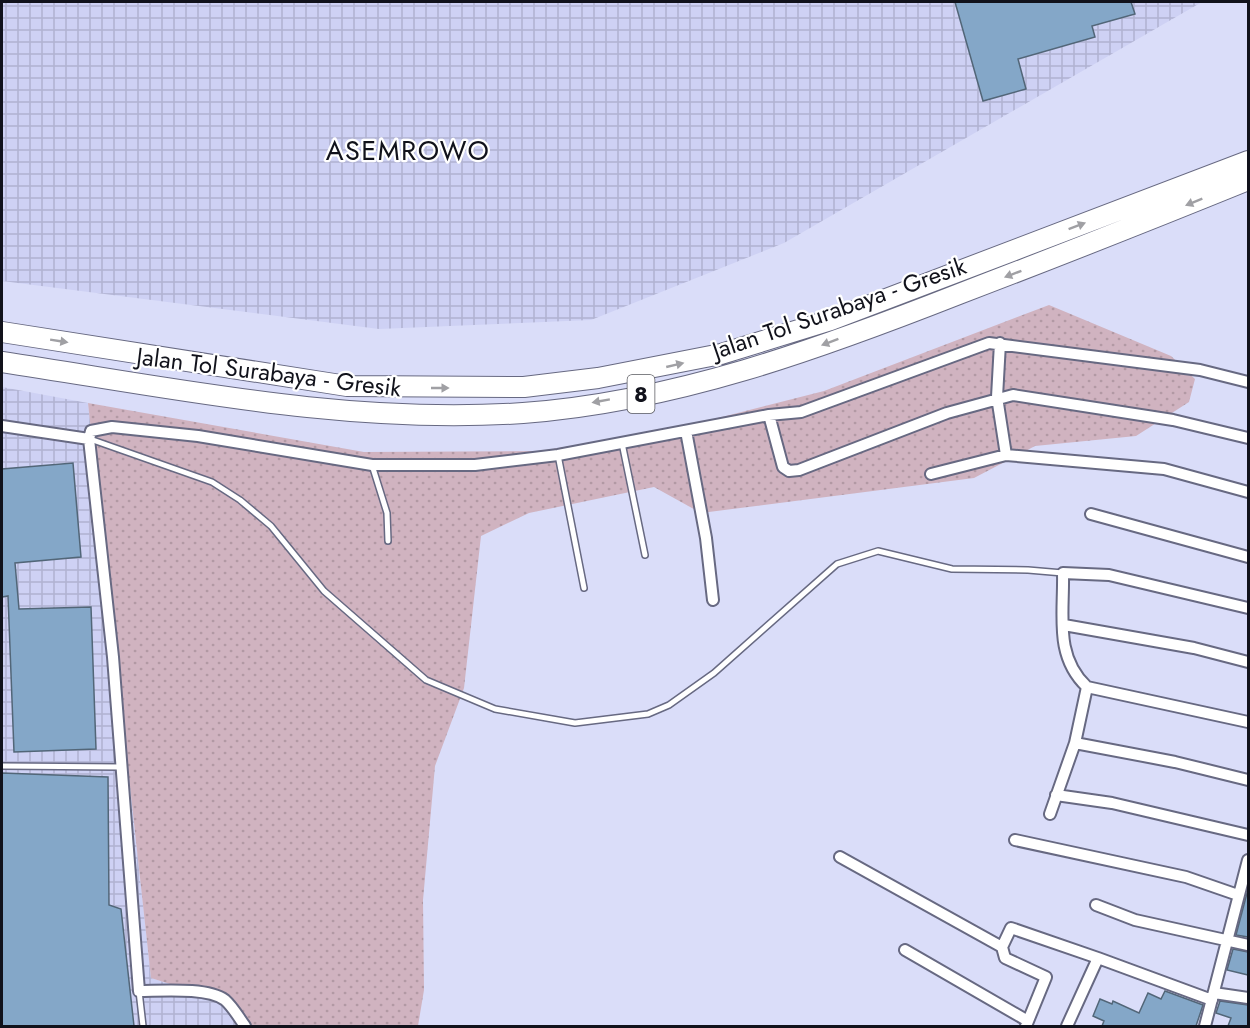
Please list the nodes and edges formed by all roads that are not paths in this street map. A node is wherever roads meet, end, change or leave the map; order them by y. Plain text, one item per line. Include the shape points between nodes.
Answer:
1 (1248, 161) edge
2 (1248, 180) edge
3 (2, 332) edge
4 (1000, 343) junction
5 (2, 362) edge
6 (1248, 382) edge
7 (997, 398) junction
8 (769, 415) junction
9 (2, 426) edge
10 (686, 431) junction
11 (1248, 438) edge
12 (88, 439) junction
13 (622, 443) junction
14 (558, 455) junction
15 (1006, 455) junction
16 (372, 465) junction
17 (931, 474) dead end
18 (1248, 492) edge
19 (1091, 514) dead end
20 (388, 541) dead end
21 (645, 555) dead end
22 (1248, 557) edge
23 (1063, 573) junction
24 (584, 588) dead end
25 (713, 600) dead end
26 (1248, 608) edge
27 (1064, 625) junction
28 (1248, 662) edge
29 (1087, 687) junction
30 (1248, 722) edge
31 (1075, 743) junction
32 (2, 766) edge
33 (121, 767) junction
34 (1248, 780) edge
35 (1056, 795) junction
36 (1050, 814) dead end
37 (1248, 835) edge
38 (1015, 840) dead end
39 (840, 857) dead end
40 (1248, 860) edge
41 (1242, 891) edge
42 (1096, 905) dead end
43 (1227, 941) junction
44 (1248, 945) edge
45 (1002, 947) junction
46 (904, 950) dead end
47 (1098, 958) junction
48 (140, 991) junction
49 (1213, 997) junction
50 (1248, 998) edge
51 (1027, 1024) edge
52 (143, 1026) edge
53 (245, 1026) edge
54 (1067, 1026) edge
55 (1205, 1026) edge

3 -> 1 highway, Jalan Tol Surabaya - Gresik / 8 via 347,386 524,387 598,378 721,354 831,320
2 -> 5 highway, Jalan Tol Surabaya - Gresik / 8 via 778,361 722,377 526,413 342,411
4 - 6 street via 1200,370
4 - 7 street
4 - 8 street via 977,345 801,412
7 - 8 street via 789,471 783,467
7 - 11 street via 1013,395 1173,420
7 - 15 street
8 - 10 street
9 - 12 street
10 - 13 street
10 - 25 street
12 - 16 street via 90,431 112,427 198,436
12 - 23 lane via 212,482 240,500 271,526 324,591 426,680 495,709 575,723 648,714 669,705 714,673 837,564 857,556 878,551 952,569
12 - 33 street via 112,645
13 - 14 street
13 - 21 lane
14 - 16 street via 476,465
14 - 24 lane
15 - 17 street
15 - 18 street via 1164,469
16 - 20 lane via 387,513
19 - 22 street
23 - 26 street via 1109,575
23 - 27 street
27 - 28 street via 1194,648
27 - 29 street via 1064,654 1073,675
29 - 30 street
29 - 31 street
31 - 34 street
31 - 35 street
32 - 33 lane
33 - 48 street
35 - 36 street
35 - 37 street
38 - 41 street
39 - 45 street
40 - 41 street
41 - 43 street
42 - 43 street via 1135,920
43 - 44 street
43 - 49 street
45 - 47 street via 1008,932 1016,928
45 - 51 street via 1005,958 1046,977
46 - 51 street
47 - 49 street
47 - 54 street
48 - 52 lane
48 - 53 street via 217,996
49 - 50 street
49 - 55 street

